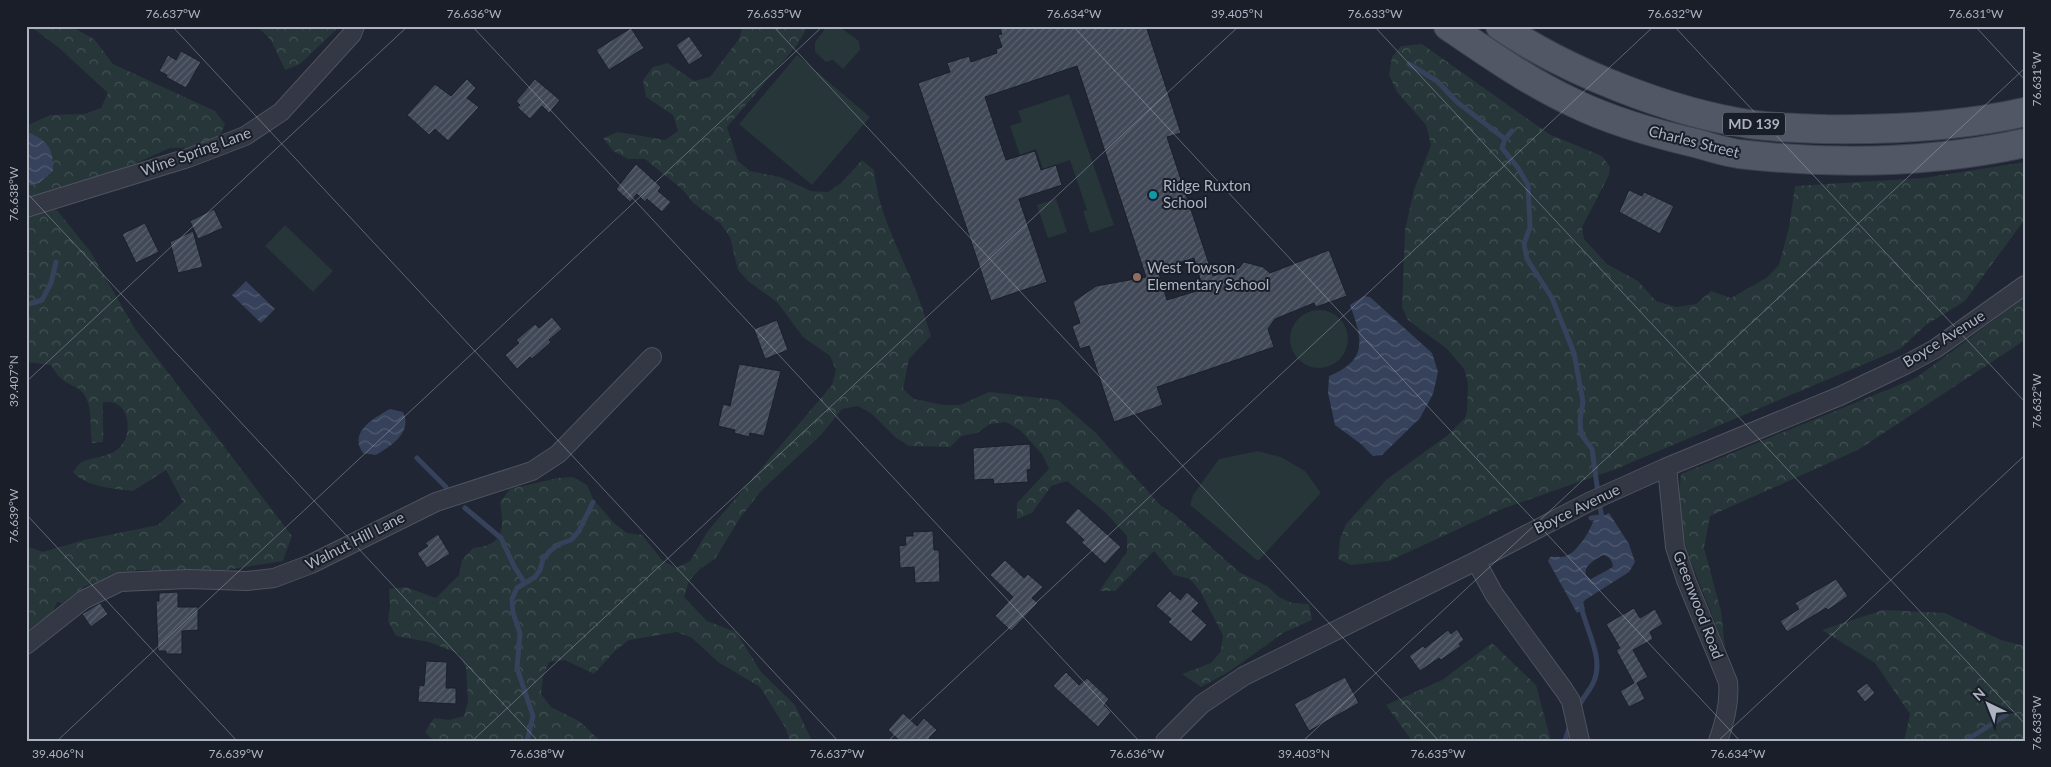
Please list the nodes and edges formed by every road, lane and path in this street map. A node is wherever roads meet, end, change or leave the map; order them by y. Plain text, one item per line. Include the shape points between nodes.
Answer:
1 (355, 26) edge
2 (1448, 26) edge
3 (1500, 26) edge
4 (2025, 112) edge
5 (2025, 143) edge
6 (26, 208) edge
7 (2025, 274) edge
8 (2025, 285) edge
9 (2003, 302) junction
10 (652, 357) dead end
11 (1667, 467) junction
12 (1476, 561) junction
13 (26, 645) edge
14 (1580, 740) edge
15 (1165, 741) edge
16 (1718, 741) edge

1 - 6 street, Wine Spring Lane via 352,34 281,112 245,136 188,158
2 - 5 main road, Charles Street / MD 139 via 1527,79 1575,103 1630,126 1738,154 1869,160 1967,154
3 - 4 main road, Charles Street / MD 139 via 1586,73 1646,97 1749,124 1869,130 1950,125
7 - 9 street, Boyce Avenue
8 - 9 street, Boyce Avenue
9 - 11 street, Boyce Avenue via 1935,349 1840,396
10 - 13 street, Walnut Hill Lane via 558,454 532,471 436,502 312,564 274,578 120,582 83,600
11 - 12 street, Boyce Avenue via 1589,502
11 - 16 street, Greenwood Road via 1675,547 1728,682 1725,719
12 - 14 street via 1494,594 1571,701
12 - 15 street, Boyce Avenue via 1244,676 1202,704

